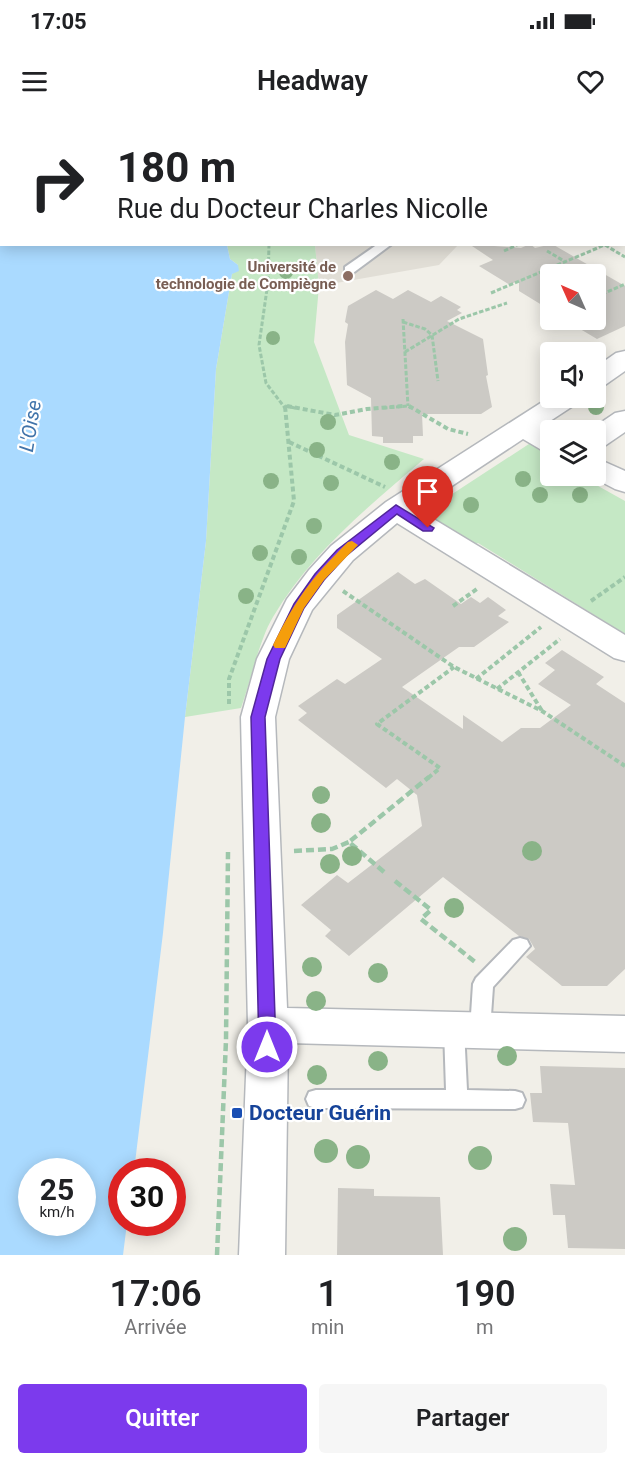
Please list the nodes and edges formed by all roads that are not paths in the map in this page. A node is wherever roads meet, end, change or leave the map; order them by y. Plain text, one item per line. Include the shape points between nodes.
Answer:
1 (383, 246) edge
2 (349, 270) dead end
3 (625, 359) edge
4 (606, 372) edge
5 (552, 408) edge
6 (625, 419) edge
7 (606, 432) edge
8 (510, 435) junction
9 (540, 441) edge
10 (606, 473) edge
11 (625, 483) edge
12 (394, 499) junction
13 (625, 650) edge
14 (520, 946) dead end
15 (268, 1025) junction
16 (467, 1030) junction
17 (625, 1034) edge
18 (316, 1099) dead end
19 (457, 1100) junction
20 (515, 1100) dead end
21 (262, 1255) edge

1 - 2 lane
3 - 4 street
5 - 8 street
6 - 7 street
8 - 9 street
8 - 12 street
10 - 11 street
12 - 13 street
12 - 15 street via 320,577 298,607 273,659 258,717
14 - 16 lane via 483,984
15 - 16 street
15 - 21 street
16 - 17 street
16 - 19 lane
18 - 19 lane
19 - 20 lane

